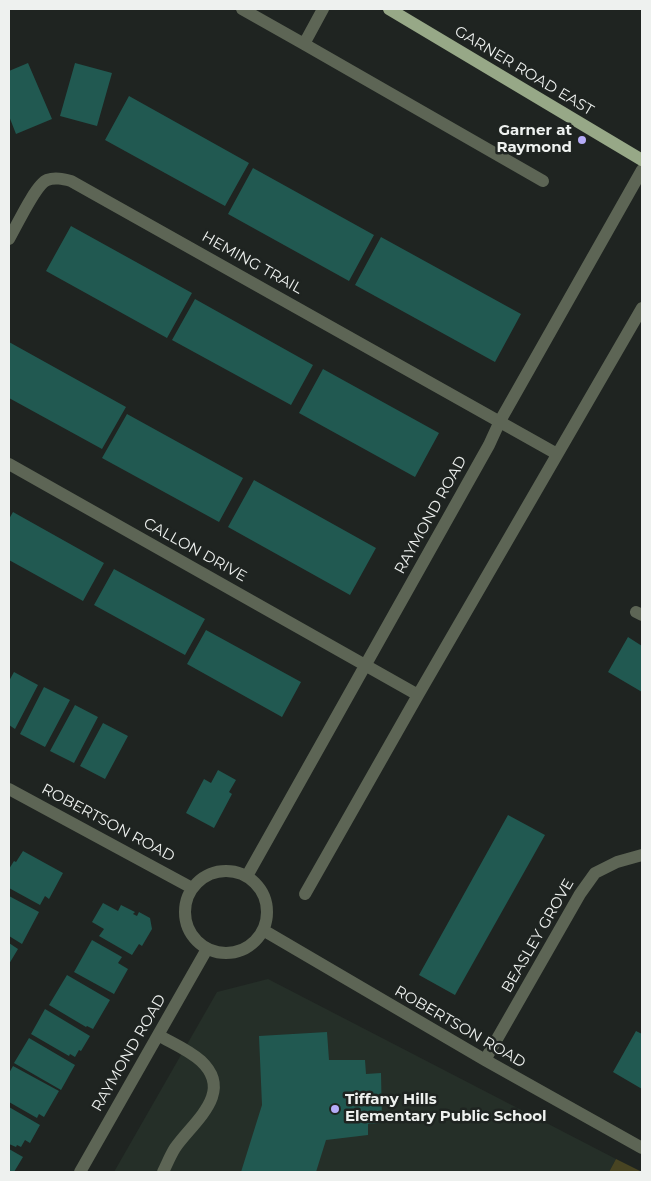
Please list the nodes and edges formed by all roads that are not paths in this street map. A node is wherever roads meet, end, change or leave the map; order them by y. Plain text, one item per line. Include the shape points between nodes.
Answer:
1 (242, 9) edge
2 (323, 9) edge
3 (389, 9) edge
4 (304, 44) junction
5 (642, 160) edge
6 (642, 170) edge
7 (543, 181) dead end
8 (9, 239) edge
9 (642, 308) edge
10 (500, 421) junction
11 (558, 454) junction
12 (9, 464) edge
13 (365, 664) junction
14 (418, 695) junction
15 (9, 789) edge
16 (642, 855) edge
17 (247, 876) junction
18 (192, 888) junction
19 (305, 894) dead end
20 (263, 930) junction
21 (207, 949) junction
22 (158, 1035) junction
23 (485, 1060) junction
24 (642, 1148) edge
25 (80, 1172) edge
26 (163, 1172) edge

1 - 4 street
2 - 4 street
3 - 5 main road, GARNER ROAD EAST
4 - 7 street
6 - 10 street, RAYMOND ROAD
8 - 10 street, HEMING TRAIL via 45,180 71,181
9 - 11 street
10 - 11 street
10 - 13 street, RAYMOND ROAD
11 - 14 street
12 - 13 street, CALLON DRIVE
13 - 14 street, CALLON DRIVE
13 - 17 street, RAYMOND ROAD
14 - 19 street
15 - 18 street, ROBERTSON ROAD
16 - 23 street, BEASLEY GROVE via 594,873
17 - 18 street via 220,870 207,874
17 - 20 street via 264,895 267,908
18 - 21 street via 184,906 184,919 196,942
20 - 21 street via 244,950 219,953
20 - 23 street, ROBERTSON ROAD
21 - 22 street, RAYMOND ROAD
22 - 25 street, RAYMOND ROAD
22 - 26 street via 201,1060 212,1075 213,1090 213,1097 203,1114 175,1148
23 - 24 street, ROBERTSON ROAD

